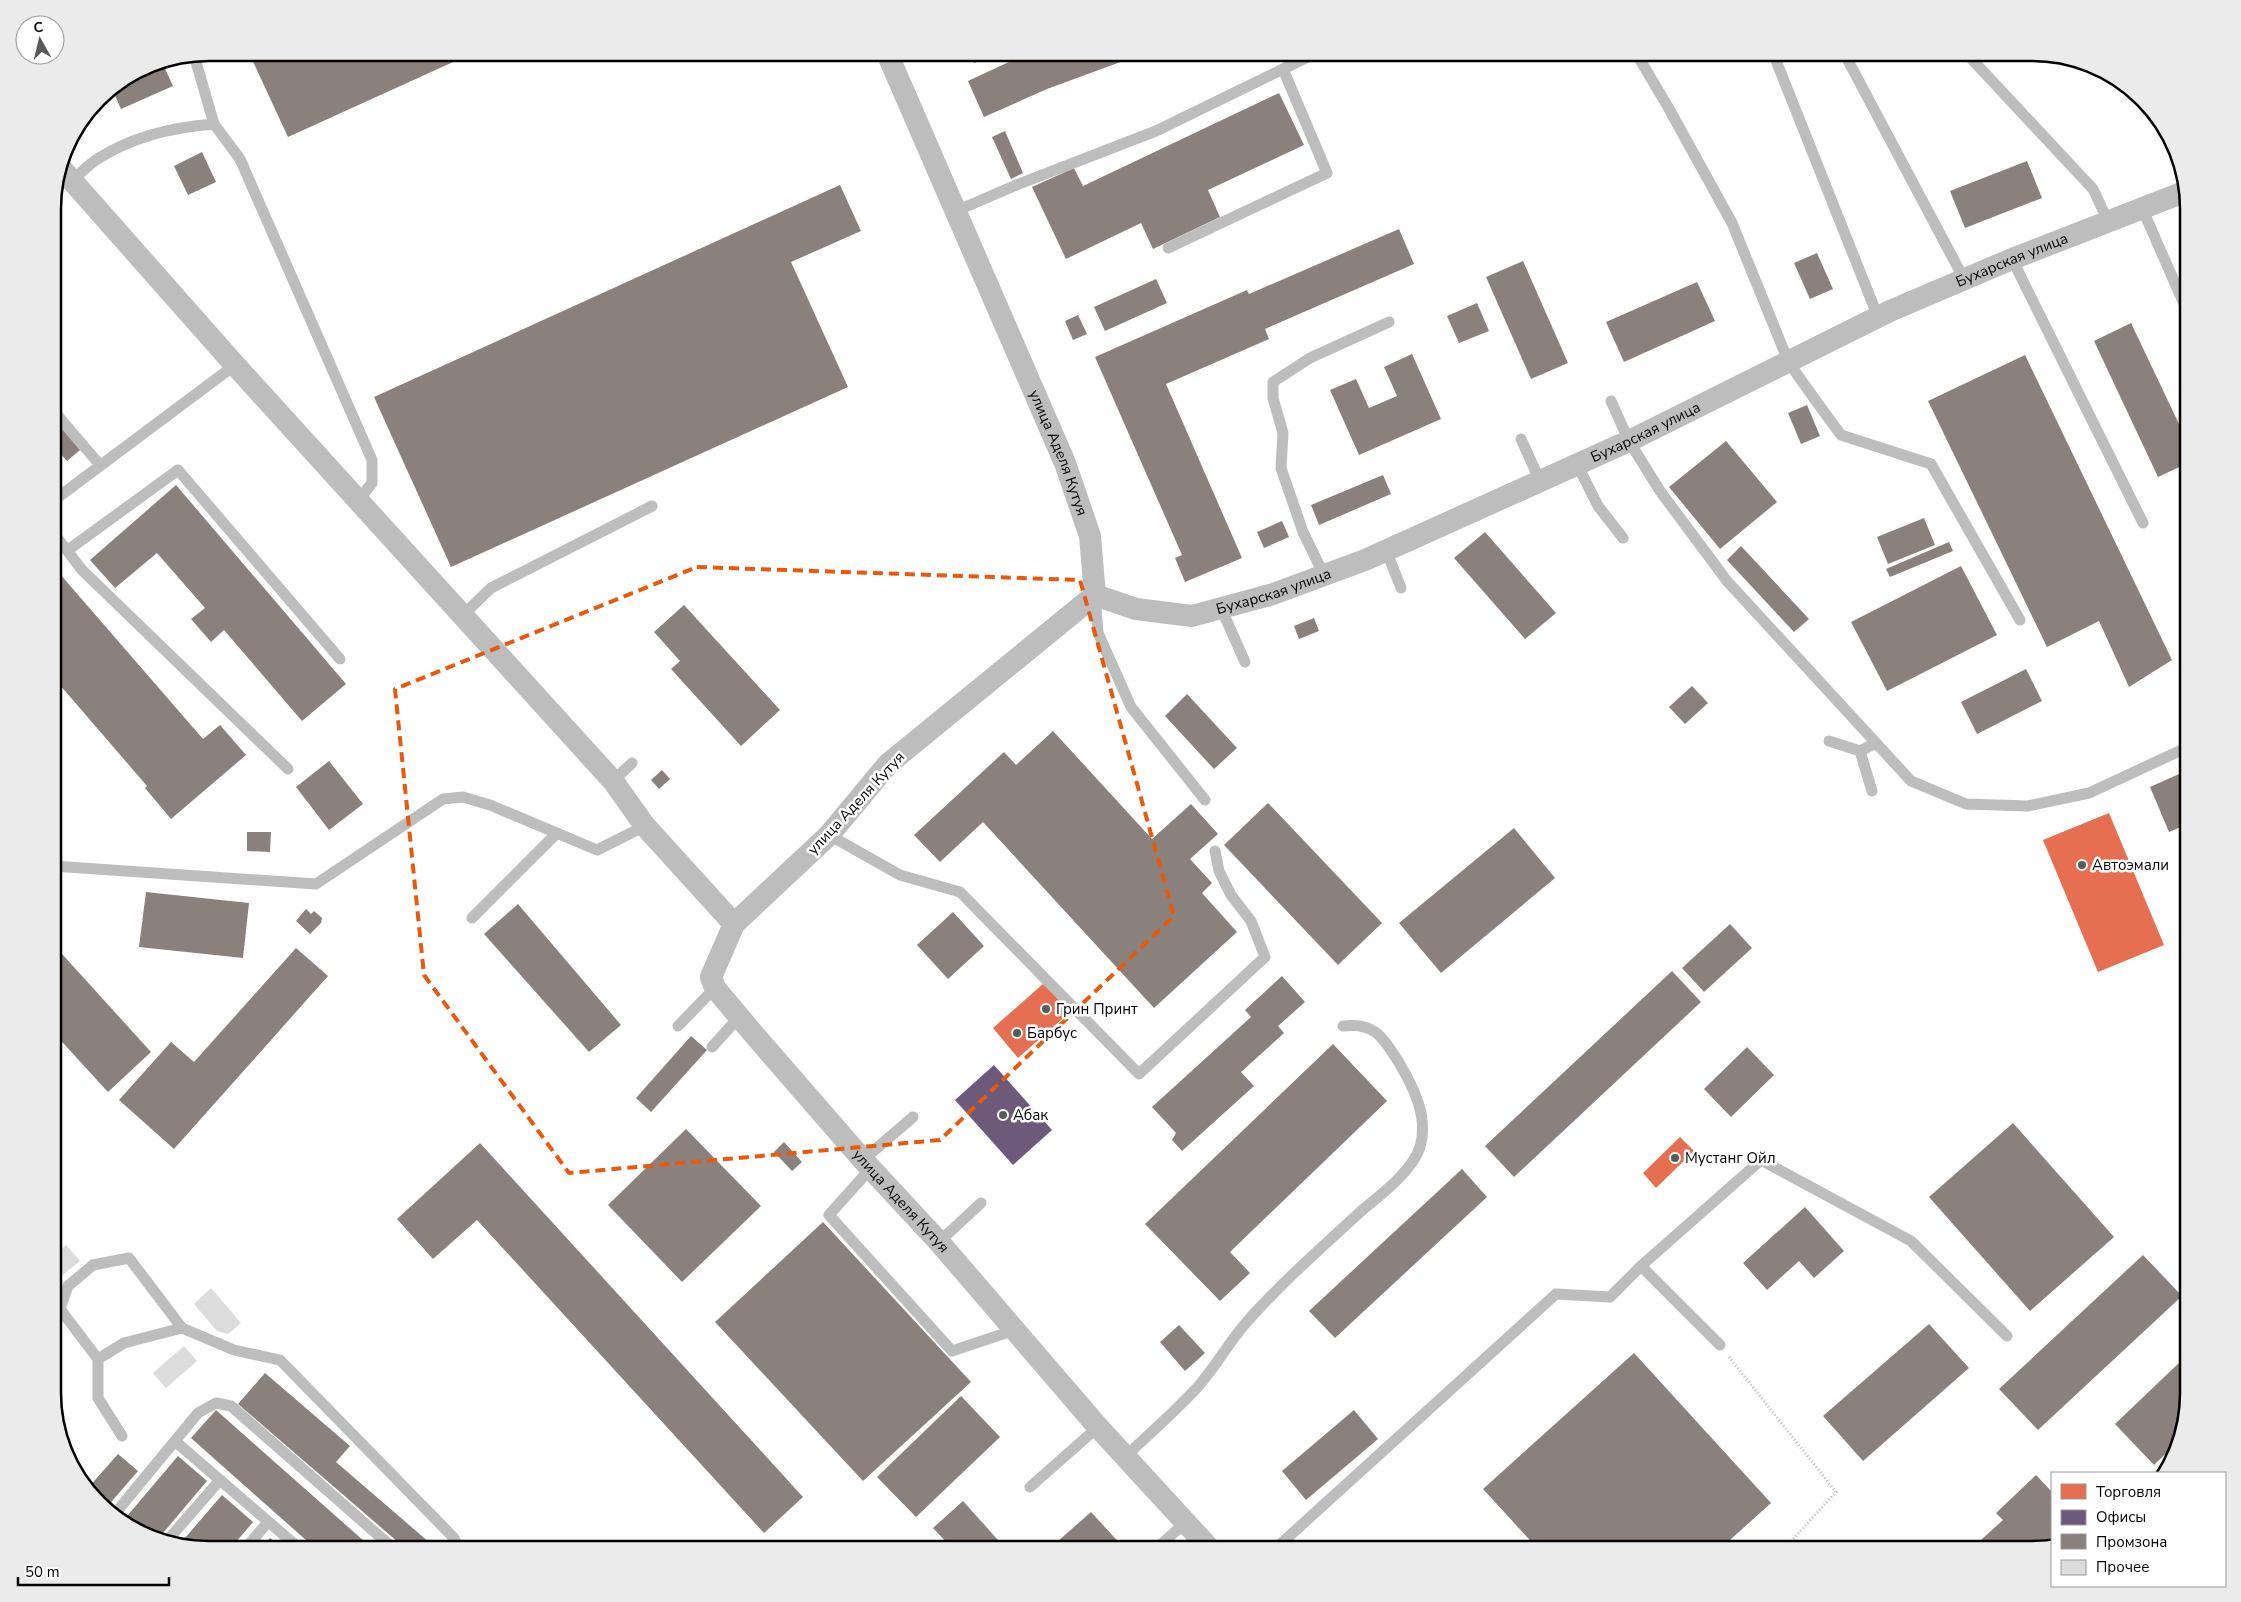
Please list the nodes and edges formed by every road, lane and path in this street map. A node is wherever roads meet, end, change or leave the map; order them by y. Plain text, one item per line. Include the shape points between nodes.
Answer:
1 (1298, 61) edge
2 (1641, 61) edge
3 (1777, 61) edge
4 (1849, 61) edge
5 (1974, 61) edge
6 (196, 62) edge
7 (891, 62) edge
8 (1283, 69) junction
9 (214, 124) junction
10 (66, 174) edge
11 (2178, 194) edge
12 (2142, 208) junction
13 (956, 211) junction
14 (2108, 221) junction
15 (1168, 248) dead end
16 (2012, 259) junction
17 (1964, 279) junction
18 (2180, 295) edge
19 (1878, 317) junction
20 (1389, 322) dead end
21 (1789, 362) junction
22 (235, 365) junction
23 (1610, 401) dead end
24 (62, 421) edge
25 (1522, 439) dead end
26 (1629, 441) junction
27 (1577, 464) junction
28 (100, 466) junction
29 (1540, 481) junction
30 (62, 494) edge
31 (358, 501) junction
32 (652, 506) dead end
33 (2143, 523) dead end
34 (1623, 538) dead end
35 (62, 543) edge
36 (68, 550) junction
37 (1386, 550) junction
38 (1324, 575) junction
39 (1401, 588) dead end
40 (1095, 595) junction
41 (1221, 608) junction
42 (463, 616) junction
43 (2020, 620) dead end
44 (340, 659) dead end
45 (1245, 662) dead end
46 (1829, 741) dead end
47 (1876, 743) junction
48 (1860, 751) junction
49 (2180, 752) edge
50 (632, 763) dead end
51 (288, 769) dead end
52 (613, 781) junction
53 (1872, 791) dead end
54 (1205, 800) dead end
55 (644, 826) junction
56 (557, 833) junction
57 (829, 835) junction
58 (1215, 851) dead end
59 (62, 867) edge
60 (472, 918) dead end
61 (734, 924) junction
62 (715, 988) junction
63 (739, 1017) junction
64 (678, 1026) dead end
65 (1343, 1026) dead end
66 (712, 1047) dead end
67 (913, 1117) dead end
68 (867, 1164) junction
69 (981, 1203) dead end
70 (939, 1242) junction
71 (1641, 1266) junction
72 (62, 1304) edge
73 (62, 1313) edge
74 (182, 1328) junction
75 (1015, 1330) junction
76 (2007, 1336) dead end
77 (1720, 1345) joint
78 (98, 1359) junction
79 (1098, 1427) junction
80 (122, 1436) dead end
81 (176, 1442) junction
82 (1126, 1456) junction
83 (220, 1480) junction
84 (1030, 1487) dead end
85 (119, 1510) edge
86 (268, 1522) junction
87 (1186, 1522) junction
88 (171, 1536) edge
89 (252, 1541) edge
90 (290, 1541) edge
91 (384, 1541) edge
92 (455, 1541) edge
93 (1166, 1541) edge
94 (1202, 1541) edge
95 (1285, 1541) edge
96 (1792, 1541) edge

1 - 8 lane
2 - 21 lane via 1732,223
3 - 19 lane
4 - 17 lane
5 - 14 lane via 2093,190
6 - 9 lane
7 - 13 street, улица Аделя Кутуя
8 - 13 lane via 1156,131
8 - 15 lane via 1327,173
9 - 10 lane via 180,127 140,138
9 - 31 lane via 240,159 372,460 372,483
10 - 22 street
11 - 12 street, Бухарская улица
12 - 14 street, Бухарская улица
12 - 18 lane
13 - 40 street, улица Аделя Кутуя via 1065,463 1090,536
14 - 16 street, Бухарская улица
16 - 17 street, Бухарская улица
16 - 33 lane
17 - 19 street, Бухарская улица
19 - 21 street, Бухарская улица
20 - 38 lane via 1310,358 1273,382 1273,398 1283,433 1281,468 1303,532
21 - 26 street, Бухарская улица
21 - 43 lane via 1841,435 1930,464
22 - 28 lane
22 - 31 street
23 - 26 lane
24 - 28 lane
25 - 29 lane
26 - 27 street, Бухарская улица
26 - 47 lane via 1660,491 1727,582
27 - 29 street, Бухарская улица
27 - 34 lane via 1598,506
28 - 30 lane
29 - 37 street, Бухарская улица
31 - 42 street
32 - 42 lane via 491,588
35 - 36 lane
36 - 44 lane via 178,470
36 - 51 lane via 82,570
37 - 38 street, Бухарская улица
37 - 39 lane
38 - 41 street, Бухарская улица via 1273,594
40 - 41 street, Бухарская улица via 1136,609 1192,616
40 - 54 lane via 1098,633 1131,707
40 - 57 street, улица Аделя Кутуя via 888,764
41 - 45 lane
42 - 52 street
46 - 48 lane
47 - 48 lane
47 - 49 lane via 1912,781 1948,797 1966,804 2028,806 2089,793
48 - 53 lane
50 - 52 lane
52 - 55 street
55 - 56 lane via 597,850
55 - 61 street
56 - 59 lane via 464,797 443,799 316,884
56 - 60 lane
57 - 58 lane via 900,875 960,892 1139,1074 1265,957 1251,921 1231,895 1219,871
57 - 61 street, улица Аделя Кутуя
61 - 62 street, улица Аделя Кутуя via 711,976
62 - 63 street, улица Аделя Кутуя
62 - 64 lane
63 - 66 lane
63 - 68 street, улица Аделя Кутуя
65 - 82 lane via 1360,1024 1377,1033 1406,1075 1419,1105 1422,1124 1420,1148 1403,1174 1318,1250 1245,1324 1193,1392
67 - 68 lane
68 - 70 street, улица Аделя Кутуя
68 - 75 lane via 829,1215 952,1351
69 - 70 lane
70 - 75 street, улица Аделя Кутуя
71 - 76 lane via 1761,1160 1911,1242
71 - 77 lane
71 - 95 lane via 1610,1297 1556,1294
72 - 74 lane via 68,1286 93,1265 129,1258
73 - 78 lane
74 - 78 lane via 124,1343
74 - 92 lane via 234,1350 280,1360
75 - 79 street, улица Аделя Кутуя
77 - 96 path via 1836,1492
78 - 80 lane via 98,1398
79 - 82 street, улица Аделя Кутуя
79 - 84 lane
81 - 83 lane
81 - 85 lane
81 - 91 lane via 198,1413 216,1403 231,1406
82 - 87 street, улица Аделя Кутуя
83 - 86 lane
83 - 88 lane
86 - 89 lane
86 - 90 lane
87 - 93 lane
87 - 94 street, улица Аделя Кутуя

